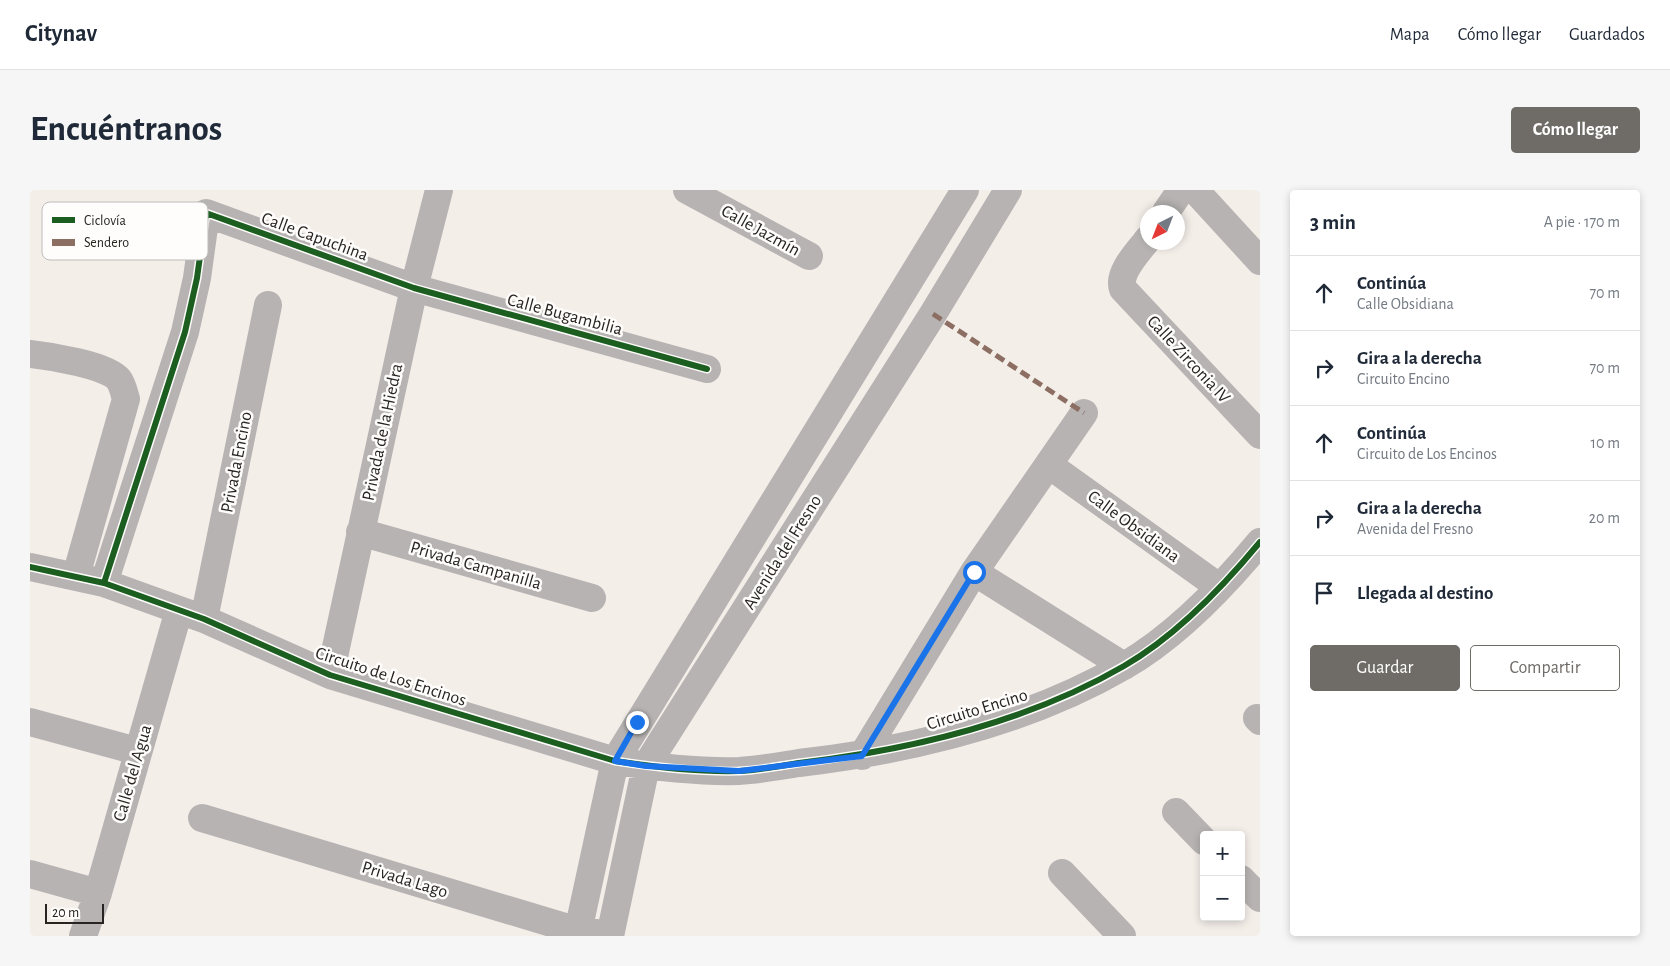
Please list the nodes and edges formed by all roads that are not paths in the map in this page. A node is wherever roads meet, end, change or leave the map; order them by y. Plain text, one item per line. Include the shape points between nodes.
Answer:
1 (439, 190) edge
2 (687, 190) edge
3 (963, 190) edge
4 (1008, 190) edge
5 (1181, 190) edge
6 (1195, 190) edge
7 (1171, 205) edge
8 (208, 214) edge
9 (1140, 250) edge
10 (809, 256) dead end
11 (199, 260) edge
12 (1260, 261) edge
13 (414, 288) junction
14 (268, 305) dead end
15 (30, 354) edge
16 (707, 369) dead end
17 (1084, 413) dead end
18 (1260, 435) edge
19 (1049, 465) junction
20 (360, 532) junction
21 (1260, 542) edge
22 (30, 567) edge
23 (974, 572) junction
24 (76, 576) junction
25 (104, 584) junction
26 (1219, 587) junction
27 (592, 598) dead end
28 (192, 614) junction
29 (1124, 666) junction
30 (330, 675) junction
31 (30, 722) edge
32 (137, 751) junction
33 (862, 756) junction
34 (615, 761) junction
35 (646, 766) junction
36 (1176, 812) dead end
37 (202, 818) dead end
38 (1200, 837) edge
39 (1062, 873) dead end
40 (30, 874) edge
41 (1245, 883) edge
42 (98, 893) junction
43 (1260, 898) edge
44 (578, 934) edge
45 (83, 936) edge
46 (611, 936) edge
47 (1122, 936) edge

1 - 13 street, Privada de la Hiedra
2 - 10 street, Calle Jazmín
3 - 34 street, Avenida del Fresno
4 - 35 street, Avenida del Fresno
5 - 7 street
6 - 12 street
8 - 13 street, Calle Capuchina
9 - 18 street, Calle Zirconia IV via 1122,275 1123,289
11 - 25 street, Calle Capuchina via 185,332
13 - 16 street, Calle Bugambilia
13 - 20 street, Privada de la Hiedra
14 - 28 street, Privada Encino
15 - 24 street via 63,357 110,373 119,379 126,399
17 - 19 street
19 - 23 street
19 - 26 street, Calle Obsidiana
20 - 27 street, Privada Campanilla
20 - 30 street, Privada de la Hiedra
21 - 26 street, Circuito Encino
22 - 24 street, Circuito de Los Encinos
23 - 29 street
23 - 33 street
24 - 25 street, Circuito de Los Encinos
25 - 28 street, Circuito de Los Encinos
26 - 29 street, Circuito Encino via 1173,631
28 - 30 street, Circuito de Los Encinos
28 - 32 street, Calle del Agua
29 - 33 street, Circuito Encino via 1052,702 993,722
30 - 34 street, Circuito de Los Encinos
31 - 32 street
32 - 42 street, Calle del Agua
33 - 35 street, Circuito Encino via 739,771
34 - 35 street, Circuito de Los Encinos
34 - 44 street, Avenida del Fresno
35 - 46 street, Avenida del Fresno
36 - 38 street
37 - 44 street, Privada Lago
39 - 47 street
40 - 42 street
41 - 43 street
42 - 45 street, Calle del Agua
44 - 46 street, Privada Lago

